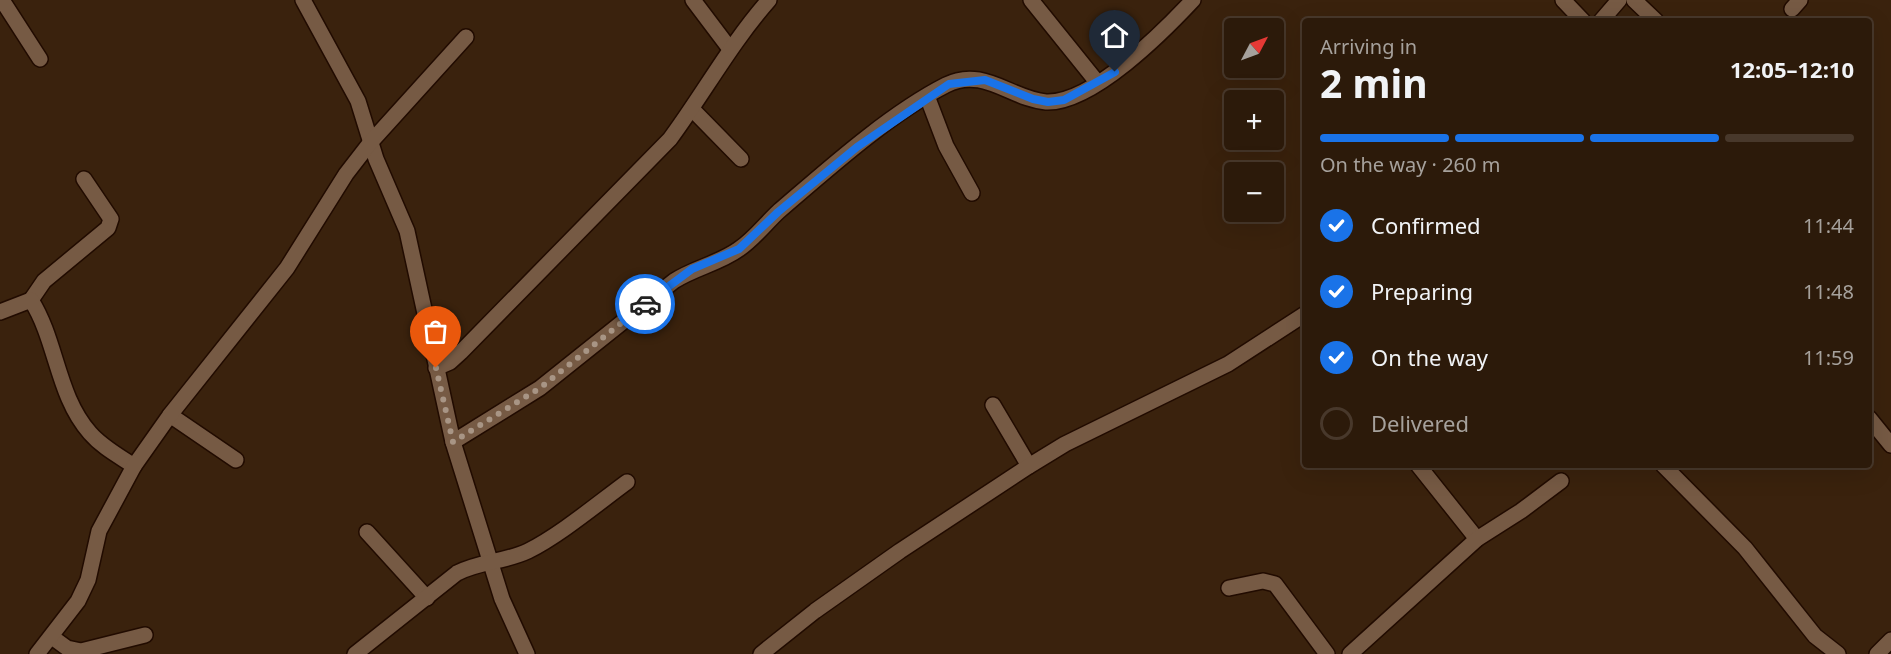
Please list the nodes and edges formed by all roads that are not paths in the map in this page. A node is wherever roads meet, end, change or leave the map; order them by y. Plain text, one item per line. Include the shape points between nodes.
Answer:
1 (2, 0) edge
2 (303, 0) edge
3 (693, 0) edge
4 (769, 0) edge
5 (1031, 0) edge
6 (1193, 0) edge
7 (1563, 0) edge
8 (1619, 0) edge
9 (1634, 0) edge
10 (1580, 18) edge
11 (1604, 18) edge
12 (1653, 18) edge
13 (466, 37) dead end
14 (730, 49) junction
15 (40, 59) dead end
16 (1097, 82) junction
17 (927, 96) junction
18 (692, 109) junction
19 (370, 142) junction
20 (741, 159) dead end
21 (84, 179) dead end
22 (972, 193) dead end
23 (31, 300) junction
24 (0, 312) edge
25 (1302, 316) edge
26 (436, 368) junction
27 (993, 405) dead end
28 (170, 415) junction
29 (1872, 422) edge
30 (453, 442) junction
31 (1891, 445) edge
32 (236, 460) dead end
33 (134, 466) junction
34 (1029, 466) junction
35 (1420, 468) edge
36 (1666, 468) edge
37 (1562, 481) dead end
38 (627, 482) dead end
39 (367, 532) dead end
40 (1477, 539) junction
41 (490, 561) junction
42 (1229, 588) dead end
43 (427, 598) junction
44 (146, 635) dead end
45 (52, 637) junction
46 (1891, 640) edge
47 (37, 654) edge
48 (355, 654) edge
49 (527, 654) edge
50 (761, 654) edge
51 (1327, 654) edge
52 (1350, 654) edge
53 (1838, 654) edge
54 (1877, 654) edge

1 - 15 street
2 - 19 street via 351,86
3 - 14 street
4 - 14 street
5 - 16 street
6 - 16 street via 1140,54
7 - 10 street
8 - 11 street
9 - 12 street
13 - 19 street
14 - 18 street
16 - 17 street via 1064,100 1048,102 974,79 949,84
17 - 22 street via 946,146
17 - 30 street via 857,147 739,249 674,281 540,388
18 - 20 street
18 - 26 street via 670,139 461,352
19 - 26 street via 412,249
19 - 28 street via 287,268
21 - 23 street via 111,219 108,228 44,281
23 - 24 street
23 - 33 street via 43,318 80,420 101,444
25 - 34 street via 1228,364
26 - 30 street
27 - 34 street
28 - 32 street
28 - 33 street
29 - 31 street
30 - 41 street
33 - 45 street via 99,531 88,580 78,601
34 - 50 street via 881,565
35 - 40 street
36 - 53 street via 1745,548 1815,636
37 - 40 street
38 - 41 street via 530,550
39 - 43 street
40 - 52 street
41 - 43 street via 457,573
41 - 49 street
42 - 51 street via 1263,581 1275,584
43 - 48 street
44 - 45 street via 81,651 67,648
45 - 47 street
46 - 54 street

